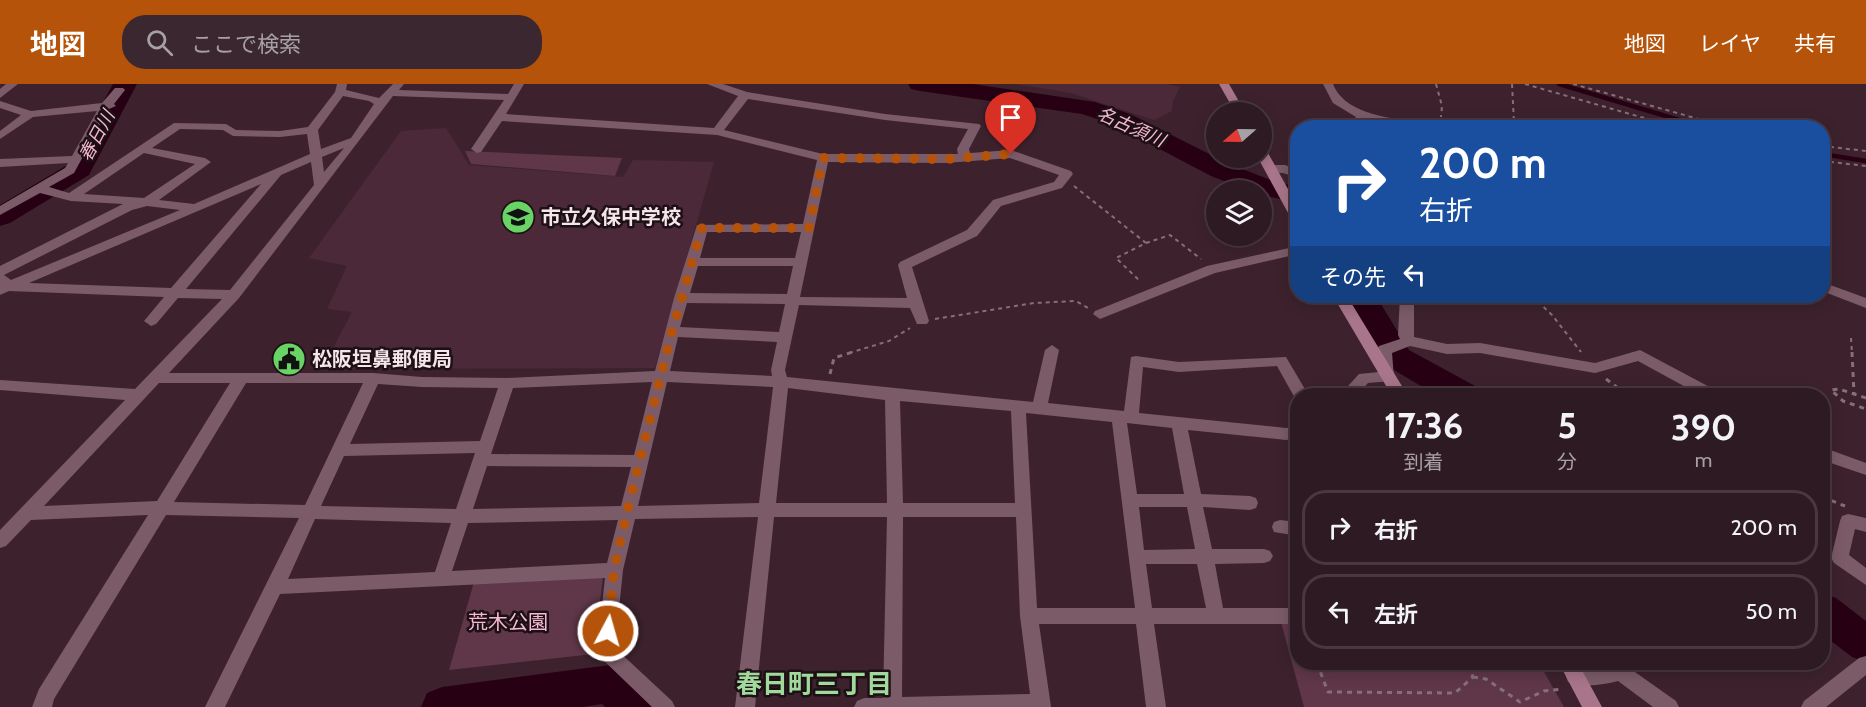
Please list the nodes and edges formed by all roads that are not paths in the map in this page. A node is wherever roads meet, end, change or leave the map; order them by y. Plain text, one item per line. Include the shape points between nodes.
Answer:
1 (13, 84) edge
2 (131, 84) edge
3 (519, 84) edge
4 (712, 84) edge
5 (1224, 84) edge
6 (1328, 84) edge
7 (341, 88) edge
8 (395, 89) edge
9 (119, 90) dead end
10 (0, 95) edge
11 (746, 95) junction
12 (511, 97) junction
13 (1234, 102) edge
14 (380, 103) junction
15 (0, 104) edge
16 (111, 106) junction
17 (30, 114) junction
18 (1364, 116) junction
19 (499, 117) junction
20 (1360, 120) edge
21 (1387, 120) edge
22 (312, 130) junction
23 (717, 132) junction
24 (0, 136) edge
25 (355, 141) junction
26 (141, 149) junction
27 (477, 149) dead end
28 (315, 156) junction
29 (965, 157) junction
30 (823, 158) junction
31 (76, 159) junction
32 (0, 163) edge
33 (1290, 165) edge
34 (1272, 167) edge
35 (1276, 172) junction
36 (277, 173) junction
37 (1290, 173) edge
38 (320, 185) junction
39 (39, 188) junction
40 (71, 196) junction
41 (147, 202) junction
42 (1290, 204) edge
43 (195, 208) junction
44 (0, 211) edge
45 (809, 228) junction
46 (1290, 252) edge
47 (692, 262) junction
48 (801, 262) junction
49 (0, 272) edge
50 (3, 285) edge
51 (1830, 289) edge
52 (177, 293) junction
53 (234, 295) junction
54 (681, 298) junction
55 (792, 299) junction
56 (916, 303) junction
57 (1344, 303) edge
58 (1408, 303) edge
59 (1866, 303) edge
60 (1100, 314) road end
61 (151, 321) dead end
62 (922, 321) road end
63 (672, 332) junction
64 (784, 337) junction
65 (1409, 341) junction
66 (1052, 350) dead end
67 (661, 376) junction
68 (1387, 376) junction
69 (242, 377) junction
70 (157, 378) junction
71 (373, 378) junction
72 (781, 382) junction
73 (507, 383) junction
74 (0, 385) edge
75 (1296, 388) edge
76 (1355, 388) edge
77 (1395, 388) edge
78 (1700, 388) edge
79 (138, 395) junction
80 (892, 396) junction
81 (1018, 406) junction
82 (1040, 408) junction
83 (1125, 418) junction
84 (1179, 423) junction
85 (1290, 433) edge
86 (338, 450) junction
87 (483, 453) junction
88 (1830, 456) edge
89 (641, 461) junction
90 (1866, 469) edge
91 (1194, 500) junction
92 (1130, 501) junction
93 (1250, 503) dead end
94 (159, 508) junction
95 (768, 510) junction
96 (895, 510) junction
97 (1023, 510) junction
98 (311, 511) junction
99 (627, 512) junction
100 (29, 513) junction
101 (462, 516) junction
102 (1866, 525) edge
103 (1280, 527) dead end
104 (1290, 528) edge
105 (0, 542) edge
106 (1205, 556) junction
107 (1264, 556) dead end
108 (1137, 557) junction
109 (614, 570) junction
110 (441, 578) junction
111 (1866, 578) edge
112 (275, 587) junction
113 (1029, 615) junction
114 (1144, 616) junction
115 (1216, 616) junction
116 (1290, 616) edge
117 (1866, 664) edge
118 (1620, 670) edge
119 (1628, 670) edge
120 (1568, 676) edge
121 (1041, 705) edge
122 (892, 706) edge
123 (42, 707) edge
124 (214, 707) edge
125 (665, 707) edge
126 (745, 707) edge
127 (864, 707) edge
128 (1156, 707) edge
129 (1593, 707) edge
130 (1669, 707) edge
131 (1811, 707) edge

1 - 10 street
2 - 16 street via 120,105
3 - 12 street
4 - 11 street
5 - 13 main road
6 - 18 street via 1336,100
7 - 14 street
7 - 22 street
8 - 12 street
8 - 14 street
9 - 16 street
11 - 23 street
11 - 29 street via 885,117 975,126 963,148
12 - 19 street
14 - 25 street
15 - 17 street
16 - 17 street
16 - 31 street
17 - 24 street
18 - 20 street
18 - 21 street
19 - 23 street
19 - 27 street
22 - 26 street via 232,133 226,127 178,125
22 - 28 street
23 - 30 street
25 - 28 street
25 - 38 street
26 - 40 street
26 - 41 street via 205,162
28 - 36 street
28 - 38 street
29 - 30 street
29 - 56 street via 1011,154 1067,174 1058,185 997,203 972,233 905,265
30 - 45 street
31 - 32 street
31 - 39 street via 70,170
33 - 35 street
34 - 35 main road
35 - 37 street
35 - 42 main road
36 - 43 street
36 - 52 street
38 - 53 street
39 - 40 street
39 - 44 street
40 - 41 street
41 - 43 street
41 - 49 street via 128,207
43 - 50 street
45 - 47 street via 702,228
45 - 48 street
46 - 60 street via 1212,269
47 - 48 street
47 - 54 street
48 - 55 street
50 - 52 street
51 - 59 street
52 - 53 street
52 - 61 street
53 - 70 street
54 - 55 street
54 - 63 street
55 - 56 street
55 - 64 street
56 - 62 street
57 - 68 main road
58 - 65 street via 1405,335
63 - 64 street
63 - 67 street
64 - 72 street via 778,370
65 - 68 street via 1384,351
65 - 78 street via 1447,349 1479,348 1595,368 1640,355
66 - 82 street
67 - 72 street
67 - 73 street
67 - 89 street
68 - 76 street via 1364,378
68 - 77 main road
69 - 70 street
69 - 71 street
69 - 94 street
70 - 79 street
71 - 73 street
71 - 86 street
72 - 80 street
72 - 95 street
73 - 87 street
74 - 79 street
75 - 83 street via 1281,361 1179,367 1136,361
79 - 100 street
80 - 81 street
80 - 96 street
81 - 82 street
81 - 97 street
82 - 83 street
83 - 84 street
83 - 92 street
84 - 85 street
84 - 91 street
86 - 87 street
86 - 98 street
87 - 89 street
87 - 101 street
88 - 90 street
89 - 99 street
91 - 92 street
91 - 93 street
91 - 106 street
92 - 108 street
94 - 98 street
94 - 100 street
94 - 123 street
95 - 96 street
95 - 99 street
95 - 126 street
96 - 97 street
96 - 122 street
97 - 113 street
98 - 101 street
98 - 112 street
99 - 101 street
99 - 109 street
100 - 105 street
101 - 110 street
102 - 111 street via 1848,521 1840,558
103 - 104 street
106 - 107 street
106 - 108 street
106 - 115 street
108 - 114 street
109 - 110 street
109 - 125 street via 606,651
110 - 112 street
112 - 124 street
113 - 114 street
113 - 121 street
114 - 115 street
114 - 128 street
115 - 116 street
117 - 131 street
118 - 120 street via 1604,676
119 - 130 street
120 - 129 main road
121 - 122 street
122 - 127 street

